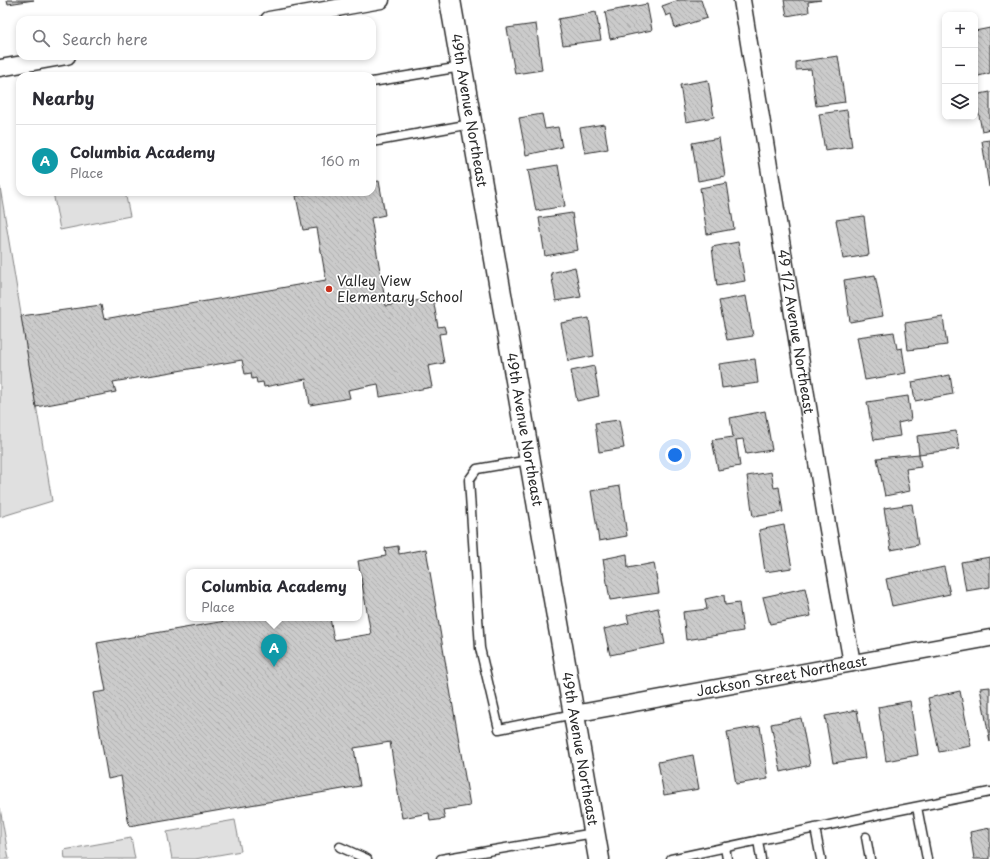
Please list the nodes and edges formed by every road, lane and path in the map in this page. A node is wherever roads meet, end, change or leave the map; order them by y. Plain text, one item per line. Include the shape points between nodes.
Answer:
1 (381, 0) edge
2 (450, 0) edge
3 (742, 0) edge
4 (291, 16) edge
5 (45, 60) edge
6 (461, 67) junction
7 (0, 68) edge
8 (376, 81) edge
9 (471, 124) junction
10 (376, 141) edge
11 (529, 460) junction
12 (990, 638) edge
13 (852, 663) junction
14 (574, 714) junction
15 (990, 792) edge
16 (917, 807) junction
17 (814, 828) junction
18 (594, 833) junction
19 (866, 837) dead end
20 (758, 840) junction
21 (340, 847) dead end
22 (725, 847) junction
23 (367, 859) edge
24 (441, 859) edge
25 (599, 859) edge
26 (671, 859) edge
27 (727, 859) edge
28 (761, 859) edge
29 (821, 859) edge
30 (870, 859) edge
31 (927, 859) edge

1 - 4 street
2 - 6 street, 49th Avenue Northeast
3 - 13 street, 49 1/2 Avenue Northeast
5 - 7 street
6 - 8 lane
6 - 9 street, 49th Avenue Northeast
9 - 10 lane
9 - 11 street, 49th Avenue Northeast
11 - 14 street, 49th Avenue Northeast
11 - 14 lane via 477,469 469,480 480,648 499,729
12 - 13 street, Jackson Street Northeast
13 - 14 street, Jackson Street Northeast
14 - 18 street, 49th Avenue Northeast
15 - 16 lane
16 - 17 lane
16 - 31 lane
17 - 20 lane
17 - 29 lane
18 - 24 lane
18 - 25 street, 49th Avenue Northeast
19 - 30 lane
20 - 22 lane
20 - 28 lane
21 - 23 lane
22 - 26 lane
22 - 27 lane

